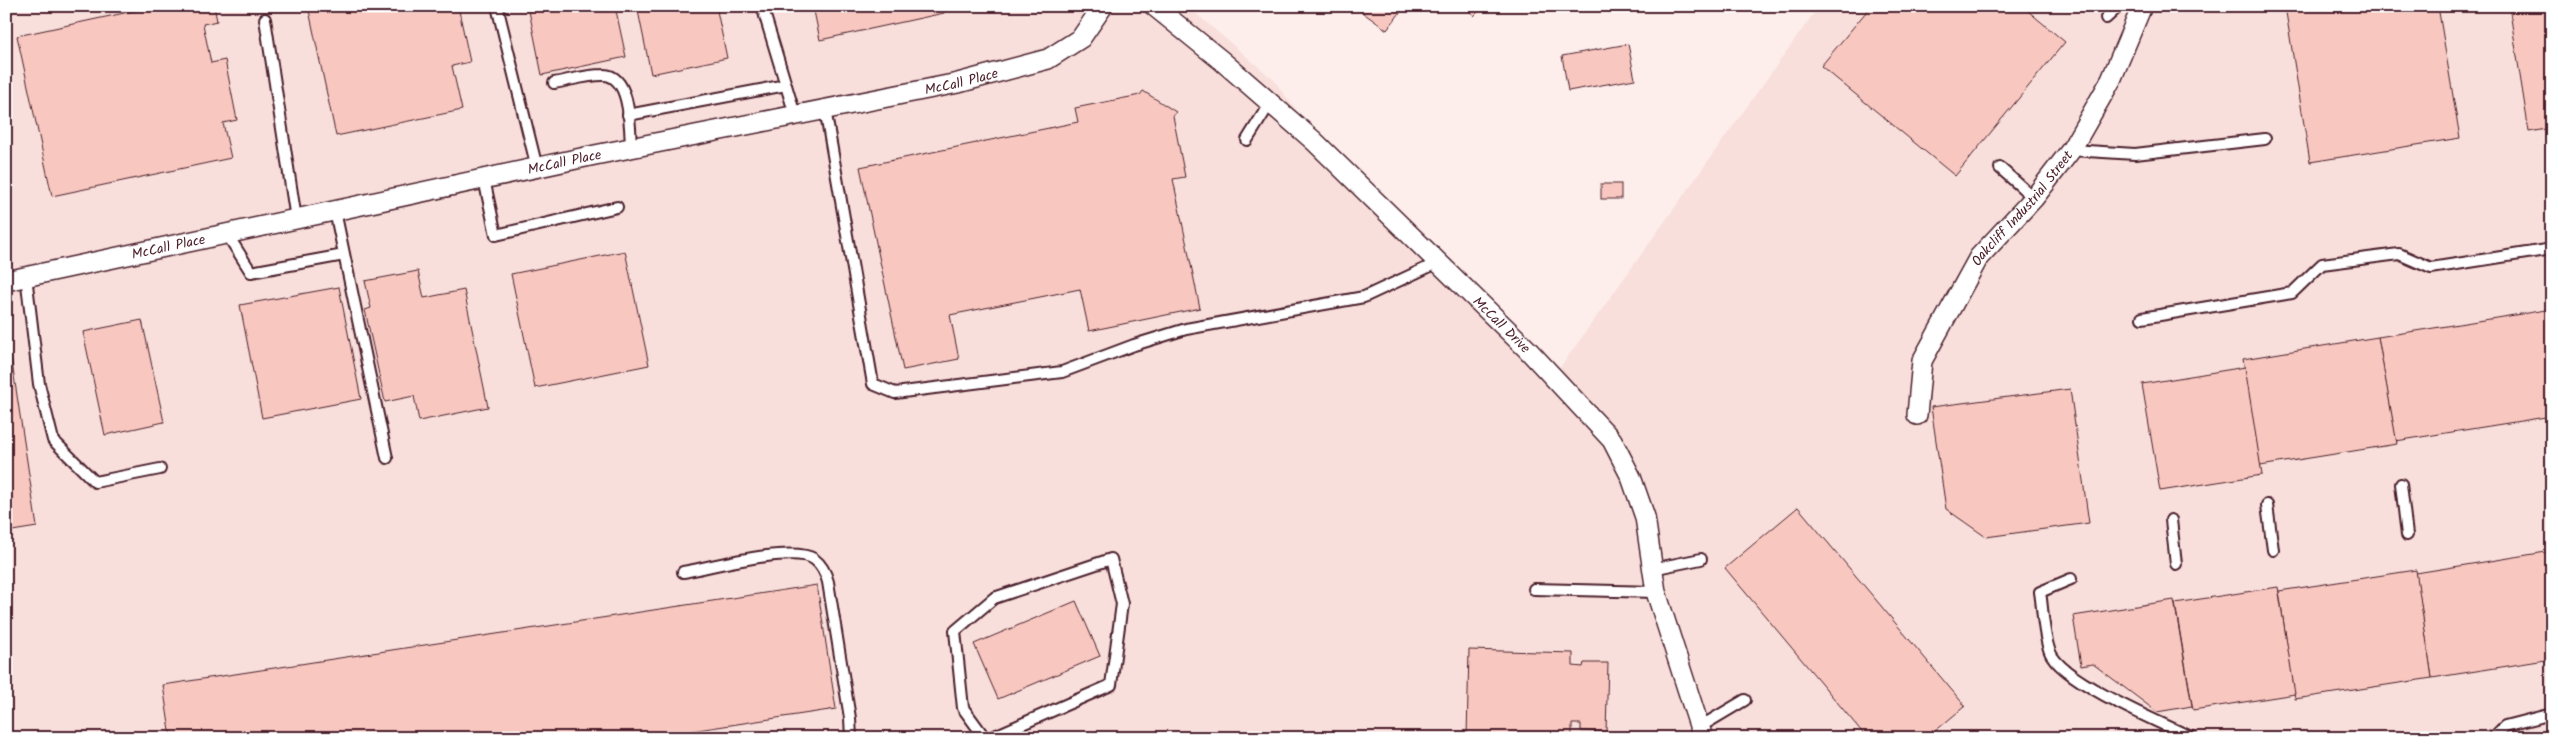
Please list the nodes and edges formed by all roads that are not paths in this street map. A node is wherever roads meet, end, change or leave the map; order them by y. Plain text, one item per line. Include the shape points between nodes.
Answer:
1 (497, 6) edge
2 (762, 6) edge
3 (1103, 6) edge
4 (1154, 6) edge
5 (2119, 6) edge
6 (2142, 6) edge
7 (2106, 18) dead end
8 (265, 20) dead end
9 (554, 82) dead end
10 (786, 85) junction
11 (1270, 103) junction
12 (825, 109) junction
13 (628, 115) junction
14 (795, 116) junction
15 (2265, 139) dead end
16 (1247, 140) dead end
17 (631, 148) junction
18 (2071, 150) junction
19 (537, 168) junction
20 (2000, 168) dead end
21 (484, 179) junction
22 (2034, 198) junction
23 (617, 207) dead end
24 (335, 211) junction
25 (296, 219) junction
26 (227, 234) junction
27 (2552, 250) edge
28 (344, 255) junction
29 (1437, 263) junction
30 (26, 276) junction
31 (7, 278) edge
32 (2142, 318) dead end
33 (1917, 414) dead end
34 (387, 458) dead end
35 (160, 469) dead end
36 (2401, 484) dead end
37 (2267, 505) dead end
38 (2171, 520) dead end
39 (2408, 535) dead end
40 (2273, 550) dead end
41 (1701, 558) dead end
42 (2176, 564) dead end
43 (1652, 569) junction
44 (683, 572) dead end
45 (2071, 579) dead end
46 (1534, 589) dead end
47 (1656, 592) junction
48 (1745, 700) dead end
49 (2552, 714) edge
50 (1700, 733) edge
51 (851, 738) edge
52 (985, 738) edge
53 (990, 738) edge
54 (2193, 738) edge
55 (2493, 738) edge

1 - 19 lane
2 - 10 lane
3 - 12 street, McCall Place via 1081,38 1048,59 958,83
4 - 11 street, McCall Drive
5 - 7 lane
6 - 18 street, Oakcliff Industrial Street via 2111,80
8 - 25 lane
9 - 13 lane via 609,76 623,88
10 - 13 lane
10 - 14 lane
11 - 16 lane
11 - 29 street, McCall Drive via 1314,141
12 - 14 street, McCall Place
12 - 29 lane via 874,384 895,393 1062,372 1186,329 1364,298
13 - 17 lane
14 - 17 street, McCall Place
15 - 18 lane via 2135,154
17 - 19 street, McCall Place
18 - 22 street, Oakcliff Industrial Street
19 - 21 street, McCall Place
20 - 22 lane
21 - 23 lane via 496,235
21 - 24 street, McCall Place
22 - 33 street, Oakcliff Industrial Street via 1978,258 1922,361
24 - 25 street, McCall Place
24 - 28 lane
25 - 26 street, McCall Place
26 - 28 lane via 251,272
26 - 30 street, McCall Place
27 - 32 lane via 2431,268 2398,254 2322,264 2292,293
28 - 34 lane
29 - 43 street, McCall Drive via 1527,349 1612,440 1631,477 1645,518
30 - 31 street, McCall Place
30 - 35 lane via 40,384 53,440 95,482
36 - 39 lane
37 - 40 lane
38 - 42 lane
41 - 43 lane
43 - 47 street, McCall Drive
44 - 51 lane via 781,554 814,559 825,572 828,582
45 - 54 lane via 2040,592 2050,653 2065,670 2120,705
46 - 47 lane
47 - 50 street, McCall Drive
48 - 50 lane
49 - 55 lane via 2505,726
52 - 53 lane via 963,708 955,631 994,598 1111,559 1122,604 1111,685

